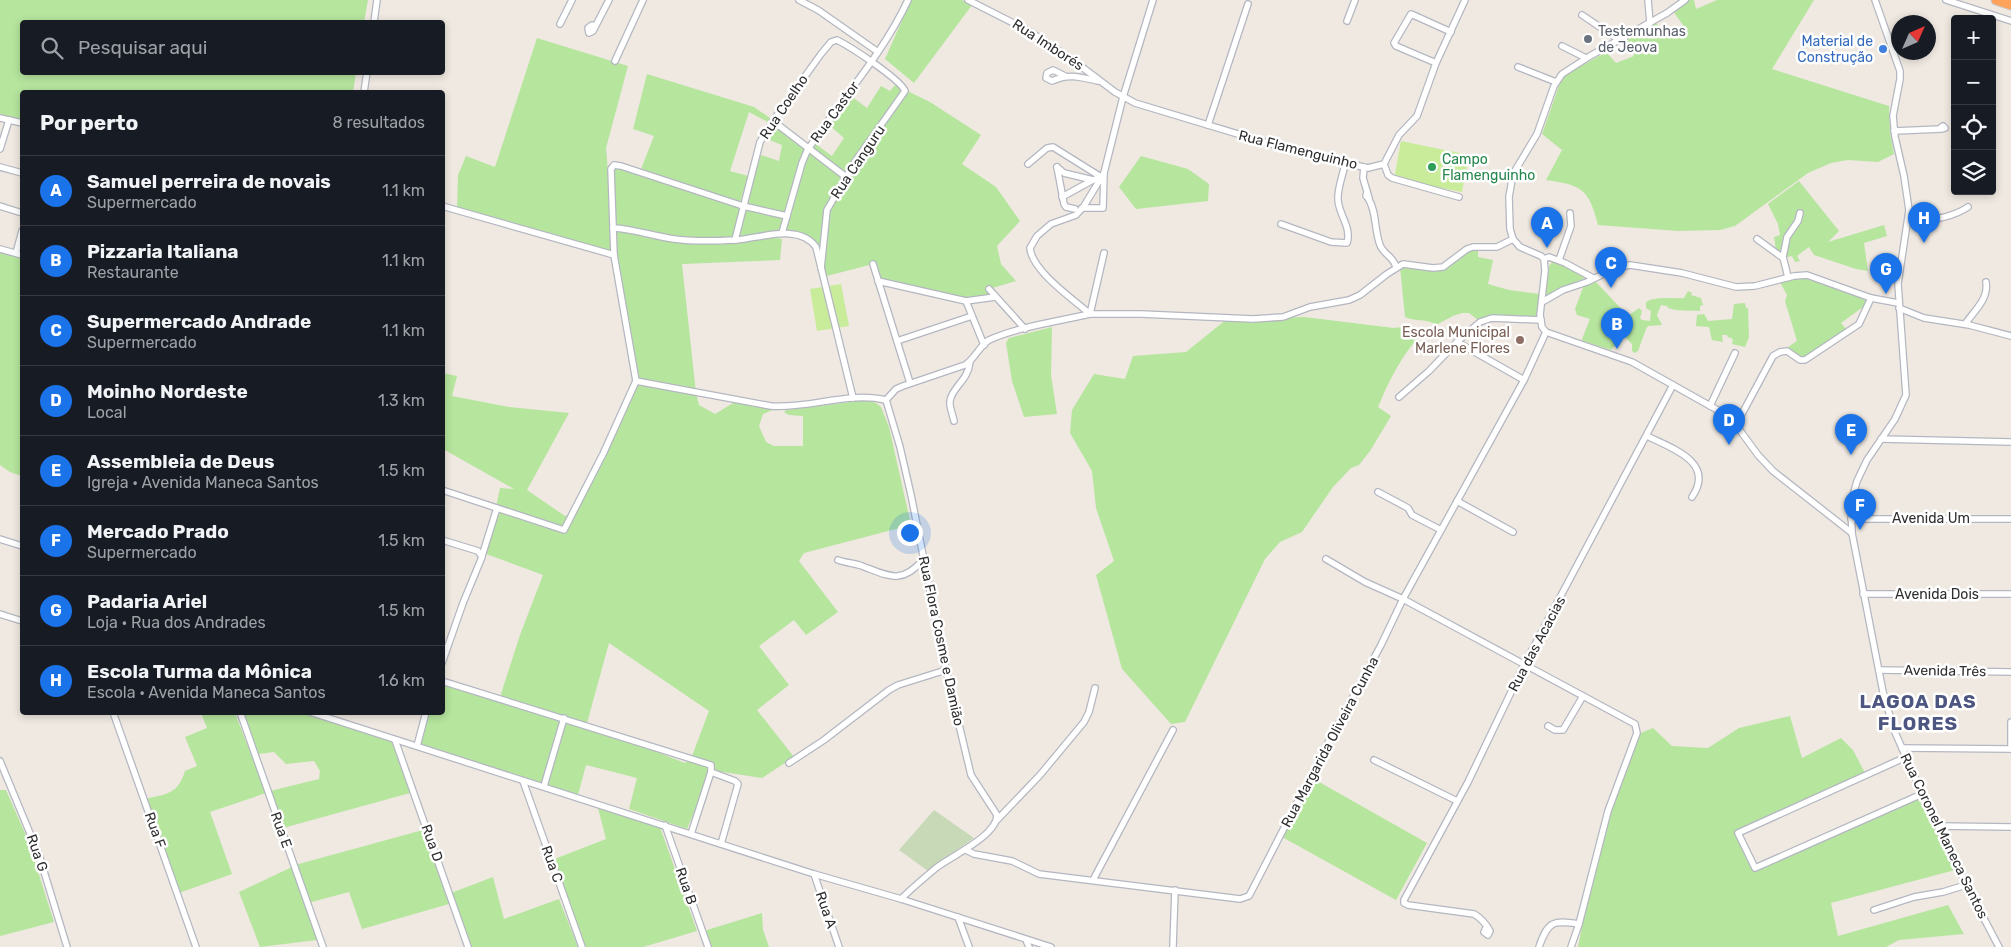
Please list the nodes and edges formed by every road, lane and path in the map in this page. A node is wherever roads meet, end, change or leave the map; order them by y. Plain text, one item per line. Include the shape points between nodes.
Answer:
1 (377, 0) edge
2 (572, 0) edge
3 (609, 0) edge
4 (643, 0) edge
5 (799, 0) edge
6 (908, 0) edge
7 (968, 0) edge
8 (1153, 0) edge
9 (1355, 0) edge
10 (1465, 0) edge
11 (1648, 0) edge
12 (1685, 0) edge
13 (1875, 0) edge
14 (1946, 0) edge
15 (1996, 0) edge
16 (1248, 4) dead end
17 (2011, 5) edge
18 (1582, 15) dead end
19 (1993, 15) edge
20 (1996, 16) joint
21 (2011, 16) edge
22 (374, 20) edge
23 (1347, 21) dead end
24 (2011, 21) edge
25 (1650, 22) junction
26 (560, 24) dead end
27 (595, 26) dead end
28 (1451, 32) junction
29 (1619, 40) junction
30 (1562, 46) dead end
31 (878, 52) junction
32 (1586, 58) junction
33 (615, 61) dead end
34 (872, 62) junction
35 (1436, 63) junction
36 (1518, 67) dead end
37 (366, 75) edge
38 (1065, 76) dead end
39 (1102, 82) junction
40 (1556, 82) junction
41 (364, 90) edge
42 (1123, 97) junction
43 (0, 118) edge
44 (9, 120) junction
45 (773, 121) junction
46 (20, 123) edge
47 (1208, 125) junction
48 (1939, 129) dead end
49 (1894, 131) junction
50 (809, 148) junction
51 (0, 149) edge
52 (1028, 164) dead end
53 (1345, 164) junction
54 (1384, 164) junction
55 (0, 167) edge
56 (1364, 167) junction
57 (20, 172) edge
58 (1102, 175) junction
59 (846, 177) junction
60 (1093, 180) junction
61 (1062, 197) junction
62 (1459, 197) dead end
63 (0, 206) edge
64 (743, 206) junction
65 (445, 207) edge
66 (1968, 207) dead end
67 (1079, 209) junction
68 (20, 212) edge
69 (1570, 213) dead end
70 (1800, 213) dead end
71 (787, 216) junction
72 (1908, 222) junction
73 (1281, 224) dead end
74 (613, 228) junction
75 (782, 234) junction
76 (1513, 239) junction
77 (1757, 239) dead end
78 (735, 240) junction
79 (0, 249) edge
80 (1104, 253) dead end
81 (19, 254) edge
82 (614, 255) junction
83 (1783, 258) junction
84 (1544, 259) junction
85 (1559, 260) junction
86 (873, 264) dead end
87 (1396, 267) junction
88 (821, 268) junction
89 (1788, 277) junction
90 (1594, 278) junction
91 (878, 281) junction
92 (1986, 282) dead end
93 (988, 289) dead end
94 (996, 297) junction
95 (1871, 298) junction
96 (966, 302) junction
97 (1542, 302) junction
98 (1898, 306) junction
99 (1090, 314) junction
100 (972, 316) junction
101 (1540, 320) junction
102 (1965, 324) junction
103 (1025, 330) junction
104 (1549, 333) junction
105 (2011, 336) edge
106 (897, 341) junction
107 (1457, 342) junction
108 (984, 345) junction
109 (1735, 353) dead end
110 (970, 362) junction
111 (1524, 380) junction
112 (636, 381) junction
113 (910, 383) junction
114 (1673, 385) junction
115 (1399, 397) dead end
116 (853, 398) junction
117 (886, 400) junction
118 (1710, 406) junction
119 (954, 420) dead end
120 (1736, 426) junction
121 (1647, 436) junction
122 (1881, 439) junction
123 (2011, 442) edge
124 (445, 491) edge
125 (1378, 492) dead end
126 (1692, 497) dead end
127 (1457, 501) junction
128 (497, 508) junction
129 (1851, 518) junction
130 (2011, 519) edge
131 (1441, 530) junction
132 (1513, 532) dead end
133 (1852, 533) junction
134 (0, 539) edge
135 (445, 541) edge
136 (20, 545) edge
137 (482, 557) junction
138 (838, 560) dead end
139 (923, 560) junction
140 (1326, 560) dead end
141 (1863, 594) junction
142 (2011, 594) edge
143 (1403, 599) junction
144 (0, 614) edge
145 (20, 620) edge
146 (445, 654) edge
147 (1524, 665) junction
148 (946, 670) junction
149 (1879, 670) junction
150 (2011, 672) edge
151 (445, 682) edge
152 (1095, 688) dead end
153 (1583, 696) junction
154 (113, 715) edge
155 (241, 715) edge
156 (319, 715) edge
157 (425, 715) edge
158 (564, 718) junction
159 (2011, 722) edge
160 (1548, 726) dead end
161 (1173, 730) dead end
162 (395, 740) junction
163 (417, 746) junction
164 (1902, 748) junction
165 (2011, 749) edge
166 (1906, 757) junction
167 (1374, 760) dead end
168 (0, 761) edge
169 (788, 763) dead end
170 (711, 772) junction
171 (523, 780) junction
172 (544, 786) junction
173 (1922, 794) junction
174 (1457, 801) junction
175 (997, 820) junction
176 (665, 825) junction
177 (1939, 826) junction
178 (2011, 827) edge
179 (692, 834) junction
180 (721, 844) junction
181 (966, 850) junction
182 (814, 874) junction
183 (1093, 880) junction
184 (1966, 885) junction
185 (1175, 890) junction
186 (901, 899) junction
187 (1874, 910) dead end
188 (958, 917) junction
189 (1579, 924) junction
190 (1486, 926) dead end
191 (1026, 940) junction
192 (1172, 946) edge
193 (67, 947) edge
194 (196, 947) edge
195 (323, 947) edge
196 (468, 947) edge
197 (582, 947) edge
198 (708, 947) edge
199 (839, 947) edge
200 (969, 947) edge
201 (1029, 947) edge
202 (1051, 947) edge
203 (1539, 947) edge
204 (1571, 947) edge
205 (1999, 947) edge

1 - 22 street
2 - 26 street
3 - 27 street
4 - 33 street
5 - 31 street
6 - 31 street, Rua Castor via 896,26
7 - 39 street, Rua Imborés via 1029,31
8 - 42 street
9 - 23 street
10 - 28 street
11 - 25 street
12 - 25 street
13 - 49 street, Rua Coronel Maneca Santos via 1900,71
14 - 19 street
15 - 17 highway
16 - 47 street
18 - 29 street
20 - 21 street
20 - 24 street
25 - 29 street
28 - 35 street
28 - 35 street via 1412,14 1394,43
29 - 32 street
30 - 32 street
31 - 34 street, Rua Castor
32 - 40 street
34 - 45 street, Rua Coelho via 840,40 834,40
34 - 50 street, Rua Castor
34 - 59 street, Rua Canguru via 902,85 905,91
35 - 54 street via 1417,116 1399,135
36 - 40 street
37 - 41 street
38 - 39 street
39 - 42 street, Rua Imborés
40 - 76 street via 1537,134 1513,174 1509,209
42 - 47 street, Rua Flamenguinho
42 - 58 street
43 - 44 street
44 - 46 street
44 - 51 street
45 - 50 street
45 - 64 street, Rua Coelho via 760,142
47 - 53 street, Rua Flamenguinho
48 - 49 street
49 - 72 street, Rua Coronel Maneca Santos via 1906,184
50 - 59 street
50 - 71 street, Rua Castor
52 - 58 street via 1047,148 1053,147
53 - 56 street, Rua Flamenguinho
53 - 73 street via 1338,201 1346,224 1348,240 1345,245
54 - 56 street, Rua Flamenguinho
54 - 62 street via 1392,178
55 - 57 street
56 - 87 street via 1363,178 1374,207 1380,247
58 - 60 street
58 - 67 street
58 - 67 street via 1103,208
59 - 88 street, Rua Canguru via 827,210
60 - 61 street
60 - 61 street via 1064,173 1057,167
61 - 67 street via 1066,208
63 - 68 street
64 - 71 street
64 - 74 street via 616,164 611,169
64 - 78 street, Rua Coelho
65 - 82 street
66 - 72 street via 1956,214
67 - 99 street via 1076,215 1050,224 1032,243 1030,251 1049,278
69 - 85 street via 1571,226
70 - 83 street via 1787,237
71 - 75 street, Rua Castor
72 - 98 street, Rua Coronel Maneca Santos
74 - 78 street via 685,241
74 - 82 street
75 - 78 street
75 - 88 street via 798,234 810,239 816,247
76 - 84 street via 1520,247
76 - 87 street via 1496,247 1468,249 1443,267 1403,264
77 - 83 street
79 - 81 street
80 - 99 street
82 - 112 street
83 - 89 street
84 - 85 street
84 - 97 street
85 - 90 street
86 - 91 street
87 - 99 street via 1349,300 1310,307 1283,317
88 - 116 street
89 - 90 street via 1755,286 1736,287 1682,273 1630,265
89 - 95 street via 1814,276
90 - 97 street
91 - 96 street
91 - 106 street
92 - 102 street via 1986,294
93 - 94 street
94 - 96 street
94 - 103 street
95 - 98 street
95 - 120 street via 1859,324 1805,360 1787,350 1773,356
96 - 100 street
97 - 101 street
98 - 102 street via 1924,318
98 - 122 street, Rua Coronel Maneca Santos via 1906,395 1896,419
99 - 103 street
100 - 106 street
100 - 108 street
101 - 104 street
101 - 107 street via 1492,318 1480,322
102 - 105 street
103 - 108 street
104 - 111 street, Rua Margarida Oliveira Cunha
104 - 114 street via 1621,357
106 - 113 street
107 - 111 street
107 - 115 street
108 - 110 street
109 - 118 street
110 - 113 street
110 - 119 street via 967,376 951,399
111 - 127 street, Rua Margarida Oliveira Cunha
112 - 116 street via 771,406 792,407
112 - 128 street via 564,530
113 - 117 street via 896,389
114 - 118 street
114 - 121 street, Rua das Acacias
116 - 117 street
117 - 139 street, Rua Flora Cosme e Damião via 900,446
118 - 120 street
120 - 133 street via 1769,467
121 - 126 street via 1692,460 1699,479
121 - 147 street, Rua das Acacias
122 - 123 street
122 - 129 street, Rua Coronel Maneca Santos via 1856,481
124 - 128 street
125 - 131 street
127 - 131 street, Rua Margarida Oliveira Cunha
127 - 132 street
128 - 137 street
129 - 130 street, Avenida Um
129 - 133 street, Rua Coronel Maneca Santos
131 - 143 street, Rua Margarida Oliveira Cunha
133 - 141 street, Rua Coronel Maneca Santos
134 - 136 street
135 - 137 street via 478,551
137 - 146 street
138 - 139 street via 880,574 898,576 910,573
139 - 148 street, Rua Flora Cosme e Damião
140 - 143 street
141 - 142 street, Avenida Dois
141 - 149 street, Rua Coronel Maneca Santos
143 - 147 street
143 - 185 street, Rua Margarida Oliveira Cunha via 1251,893 1240,899
144 - 145 street
147 - 153 street
147 - 174 street, Rua das Acacias
148 - 169 street via 889,690
148 - 175 street, Rua Flora Cosme e Damião via 971,775 997,815
149 - 150 street, Avenida Três
149 - 164 street, Rua Coronel Maneca Santos via 1886,704
151 - 158 street
152 - 175 street via 1084,722
153 - 160 street via 1563,730
153 - 189 street via 1631,721 1637,733 1608,812
154 - 194 street, Rua F
155 - 195 street, Rua E
156 - 162 street
157 - 163 street
158 - 170 street via 711,765
158 - 172 street
159 - 165 street
161 - 183 street
162 - 163 street
162 - 196 street, Rua D
163 - 171 street
164 - 165 street
164 - 166 street, Rua Coronel Maneca Santos
166 - 173 street, Rua Coronel Maneca Santos
166 - 173 street via 1738,833 1755,868
167 - 174 street
168 - 193 street, Rua G via 39,855
170 - 179 street
170 - 180 street via 738,784
171 - 172 street
171 - 197 street, Rua C
172 - 176 street
173 - 177 street, Rua Coronel Maneca Santos
174 - 190 street, Rua das Acacias via 1404,903 1474,914
175 - 181 street
176 - 179 street
176 - 198 street, Rua B
177 - 178 street
177 - 184 street, Rua Coronel Maneca Santos
179 - 180 street
180 - 182 street
181 - 183 street, Rua Margarida Oliveira Cunha via 1012,861 1039,874
181 - 186 street via 944,862
182 - 186 street
182 - 199 street, Rua A
183 - 185 street, Rua Margarida Oliveira Cunha
184 - 187 street
184 - 205 street, Rua Coronel Maneca Santos
185 - 192 street
186 - 188 street
188 - 191 street
188 - 200 street
189 - 203 street via 1558,921 1551,924
189 - 204 street
191 - 201 street
191 - 202 street

